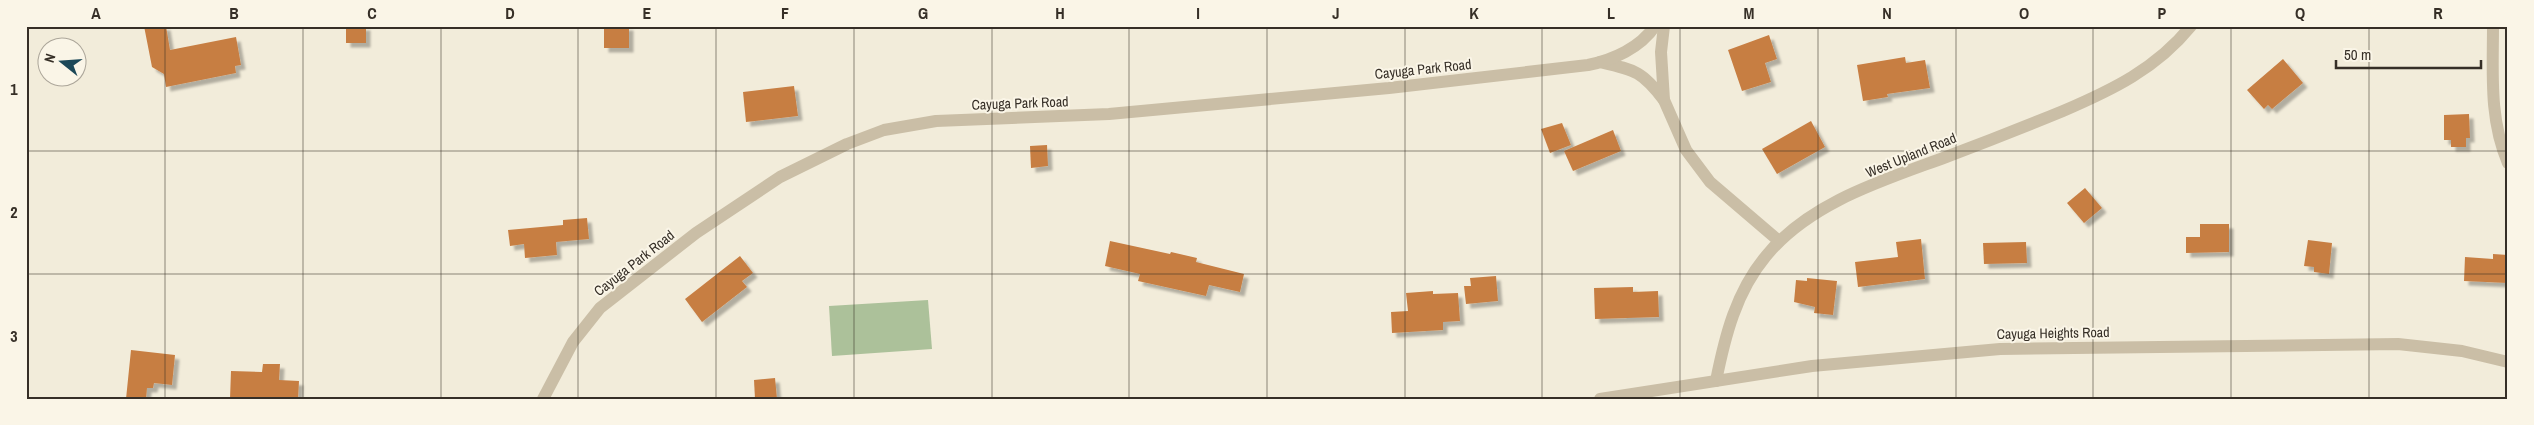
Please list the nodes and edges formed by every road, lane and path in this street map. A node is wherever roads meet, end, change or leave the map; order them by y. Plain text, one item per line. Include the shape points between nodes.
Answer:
1 (1655, 26) edge
2 (1664, 26) edge
3 (2191, 26) edge
4 (2493, 26) edge
5 (1600, 62) junction
6 (1664, 100) junction
7 (2508, 163) edge
8 (1779, 241) junction
9 (2508, 362) edge
10 (1716, 381) junction
11 (543, 399) edge
12 (1600, 399) edge

1 - 5 street, Cayuga Park Road via 1633,48
2 - 6 street via 1661,52
3 - 8 street, West Upland Road via 2165,55 2118,86 1828,206 1794,227
4 - 7 street via 2494,114 2499,142
5 - 6 street, Cayuga Park Road via 1640,73
5 - 11 street, Cayuga Park Road via 1380,89 1109,114 936,121 884,130 847,144 780,178 696,233 600,308 573,342
6 - 8 street via 1686,150 1710,182
8 - 10 street, West Upland Road via 1743,290 1723,342
9 - 10 street, Cayuga Heights Road via 2462,351 2398,344 2000,349 1812,366
10 - 12 street, Cayuga Heights Road

